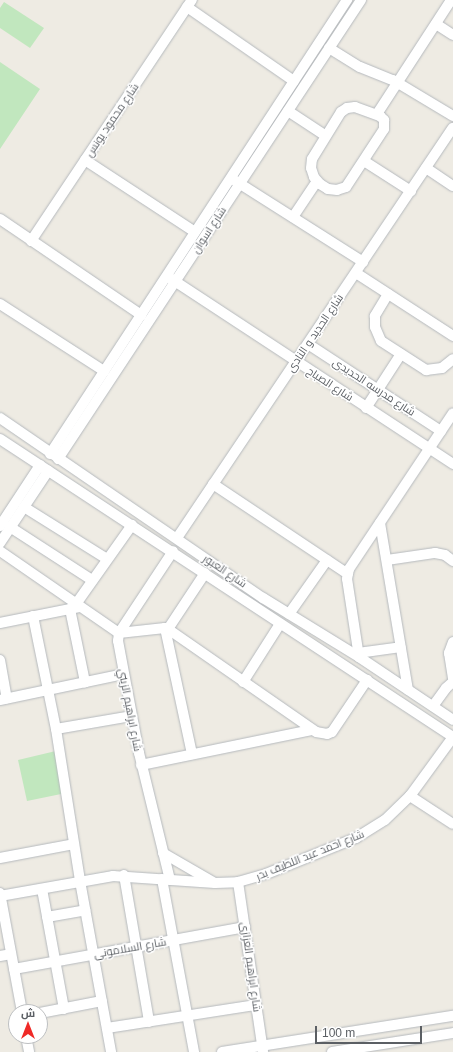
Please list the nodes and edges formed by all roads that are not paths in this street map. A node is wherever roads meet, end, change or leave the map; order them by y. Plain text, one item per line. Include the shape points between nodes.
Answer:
1 (347, 0) edge
2 (361, 0) edge
3 (451, 0) edge
4 (190, 4) edge
5 (436, 24) junction
6 (453, 35) edge
7 (329, 48) junction
8 (294, 81) junction
9 (398, 82) junction
10 (288, 111) junction
11 (377, 114) junction
12 (453, 116) edge
13 (453, 128) edge
14 (326, 136) junction
15 (85, 160) junction
16 (364, 161) junction
17 (426, 168) junction
18 (231, 178) junction
19 (317, 181) junction
20 (240, 183) junction
21 (452, 183) edge
22 (411, 191) junction
23 (293, 217) junction
24 (0, 219) edge
25 (195, 232) junction
26 (31, 241) junction
27 (363, 262) junction
28 (356, 273) junction
29 (171, 279) junction
30 (388, 294) junction
31 (0, 304) edge
32 (141, 315) junction
33 (453, 336) edge
34 (308, 344) junction
35 (401, 354) junction
36 (453, 359) edge
37 (296, 362) junction
38 (104, 371) junction
39 (378, 390) junction
40 (366, 408) junction
41 (453, 413) edge
42 (0, 419) edge
43 (441, 431) junction
44 (0, 439) edge
45 (429, 449) junction
46 (54, 457) junction
47 (453, 464) edge
48 (44, 468) junction
49 (213, 484) junction
50 (24, 507) junction
51 (380, 522) junction
52 (132, 525) junction
53 (5, 527) edge
54 (177, 538) junction
55 (0, 543) edge
56 (0, 551) edge
57 (172, 551) junction
58 (201, 555) junction
59 (107, 559) junction
60 (327, 560) junction
61 (387, 560) junction
62 (453, 560) edge
63 (193, 565) junction
64 (205, 574) junction
65 (348, 574) junction
66 (92, 580) junction
67 (76, 606) junction
68 (289, 614) junction
69 (33, 616) junction
70 (0, 623) edge
71 (280, 624) junction
72 (166, 629) junction
73 (119, 634) junction
74 (453, 642) edge
75 (401, 647) junction
76 (359, 655) junction
77 (0, 660) edge
78 (123, 674) junction
79 (453, 679) edge
80 (367, 680) junction
81 (85, 682) junction
82 (243, 682) junction
83 (453, 682) edge
84 (49, 690) junction
85 (408, 690) junction
86 (4, 699) edge
87 (433, 706) junction
88 (131, 716) junction
89 (453, 720) edge
90 (56, 729) junction
91 (311, 730) junction
92 (453, 737) edge
93 (192, 754) junction
94 (141, 765) junction
95 (410, 796) junction
96 (453, 824) edge
97 (74, 844) junction
98 (163, 853) junction
99 (0, 858) edge
100 (124, 875) junction
101 (166, 880) junction
102 (80, 881) junction
103 (238, 882) junction
104 (215, 883) junction
105 (42, 889) junction
106 (0, 895) edge
107 (85, 910) junction
108 (48, 917) junction
109 (245, 928) junction
110 (174, 940) junction
111 (136, 947) junction
112 (11, 954) junction
113 (93, 955) junction
114 (0, 956) edge
115 (55, 961) junction
116 (14, 969) junction
117 (102, 1002) junction
118 (21, 1004) edge
119 (256, 1006) junction
120 (64, 1009) junction
121 (48, 1012) edge
122 (187, 1016) junction
123 (453, 1016) edge
124 (149, 1022) junction
125 (106, 1028) junction
126 (453, 1033) edge
127 (283, 1047) edge
128 (382, 1048) edge
129 (262, 1049) edge
130 (111, 1052) edge
131 (194, 1052) edge
132 (222, 1052) edge
133 (332, 1052) edge

1 - 8 street, شارع اسوان
2 - 7 street, شارع اسوان
3 - 5 street
4 - 8 street
4 - 15 street, شارع محمود يونس
5 - 6 street
5 - 9 street
7 - 9 street via 357,65
7 - 10 street, شارع اسوان
8 - 18 street, شارع اسوان
9 - 11 street
9 - 12 street
10 - 14 street
10 - 20 street, شارع اسوان
11 - 14 street via 355,107 347,108 341,112
11 - 16 street via 384,120 384,129
13 - 17 street, شارع الحديد و النادى
14 - 19 street via 312,159 311,168
15 - 25 street
15 - 26 street, شارع محمود يونس
16 - 19 street via 342,190 328,189
16 - 22 street
17 - 21 street
17 - 22 street, شارع الحديد و النادى
18 - 20 street
18 - 25 street, شارع اسوان
19 - 23 street
20 - 23 street
20 - 29 street, شارع اسوان
22 - 27 street, شارع الحديد و النادى
23 - 27 street
24 - 26 street
25 - 29 street, شارع اسوان
26 - 32 street
27 - 28 street, شارع الحديد و النادى
28 - 30 street
28 - 34 street, شارع الحديد و النادى
29 - 32 street, شارع اسوان
29 - 37 street, شارع الصباح
29 - 46 street, شارع اسوان
30 - 33 street
30 - 35 street via 377,312 375,327 381,341
31 - 38 street
32 - 38 street, شارع اسوان
34 - 37 street, شارع الحديد و النادى
34 - 39 street, شارع مدرسه الحديدى
35 - 36 street via 426,370 442,368
35 - 39 street
37 - 40 street, شارع الصباح
37 - 49 street, شارع الحديد و النادى
38 - 46 street, شارع اسوان
39 - 40 street
39 - 43 street, شارع مدرسه الحديدى
40 - 45 street, شارع الصباح
41 - 43 street
42 - 46 street, شارع العبور
43 - 45 street
44 - 48 street, شارع العبور
45 - 47 street, شارع الصباح
45 - 51 street
46 - 54 street, شارع العبور
48 - 50 street
48 - 52 street, شارع العبور
48 - 53 street
49 - 54 street, شارع الحديد و النادى
49 - 60 street
50 - 53 street
50 - 59 street
51 - 61 street
51 - 65 street
52 - 57 street, شارع العبور
52 - 59 street
53 - 55 street
53 - 66 street
54 - 58 street, شارع العبور
56 - 67 street
57 - 63 street, شارع العبور
57 - 73 street
58 - 63 street
58 - 68 street, شارع العبور
59 - 66 street
60 - 65 street
60 - 68 street
61 - 62 street via 435,553
61 - 75 street
63 - 64 street, شارع العبور
64 - 71 street, شارع العبور
64 - 72 street
65 - 76 street
66 - 67 street
67 - 69 street
67 - 73 street
67 - 81 street
68 - 76 street, شارع العبور
69 - 70 street
69 - 84 street
71 - 80 street, شارع العبور
71 - 82 street
72 - 73 street
72 - 82 street
72 - 93 street
73 - 78 street, شارع ابراهيم الزيني
74 - 79 street via 449,653
75 - 76 street
75 - 85 street
76 - 85 street, شارع العبور
77 - 86 street
78 - 81 street
78 - 88 street, شارع ابراهيم الزيني
80 - 91 street via 332,732 321,734
80 - 92 street, شارع العبور
81 - 84 street
82 - 91 street
83 - 87 street
84 - 86 street
84 - 90 street
85 - 87 street, شارع العبور
87 - 89 street, شارع العبور
88 - 90 street
88 - 94 street, شارع ابراهيم الزيني
90 - 97 street
91 - 93 street
92 - 95 street, شارع احمد عبد اللطيف بدر
93 - 94 street
94 - 98 street, شارع ابراهيم الزيني
95 - 96 street
95 - 103 street, شارع احمد عبد اللطيف بدر via 385,820 356,838 266,874
97 - 99 street
97 - 102 street
98 - 101 street, شارع ابراهيم الزيني
98 - 104 street
100 - 101 street, شارع احمد عبد اللطيف بدر
100 - 102 street, شارع احمد عبد اللطيف بدر
100 - 111 street
101 - 104 street, شارع احمد عبد اللطيف بدر
101 - 110 street, شارع ابراهيم الزيني
102 - 105 street, شارع احمد عبد اللطيف بدر
102 - 107 street
103 - 104 street, شارع احمد عبد اللطيف بدر
103 - 109 street, شارع ابراهيم العزازى
105 - 106 street, شارع احمد عبد اللطيف بدر
105 - 108 street
106 - 112 street
107 - 108 street
107 - 113 street
108 - 115 street
109 - 110 street, شارع السلامونى
109 - 119 street, شارع ابراهيم العزازى
110 - 111 street, شارع السلامونى
110 - 122 street, شارع ابراهيم الزيني
111 - 113 street, شارع السلامونى
111 - 124 street
112 - 114 street
112 - 116 street
113 - 115 street, شارع السلامونى
113 - 117 street
115 - 116 street, شارع السلامونى
115 - 120 street
116 - 118 street
117 - 120 street
117 - 125 street
119 - 122 street
119 - 129 street, شارع ابراهيم العزازى
120 - 121 street
122 - 124 street
122 - 131 street, شارع ابراهيم الزيني
123 - 127 street
124 - 125 street
125 - 130 street
126 - 128 street
127 - 129 street
128 - 133 street
129 - 132 street

